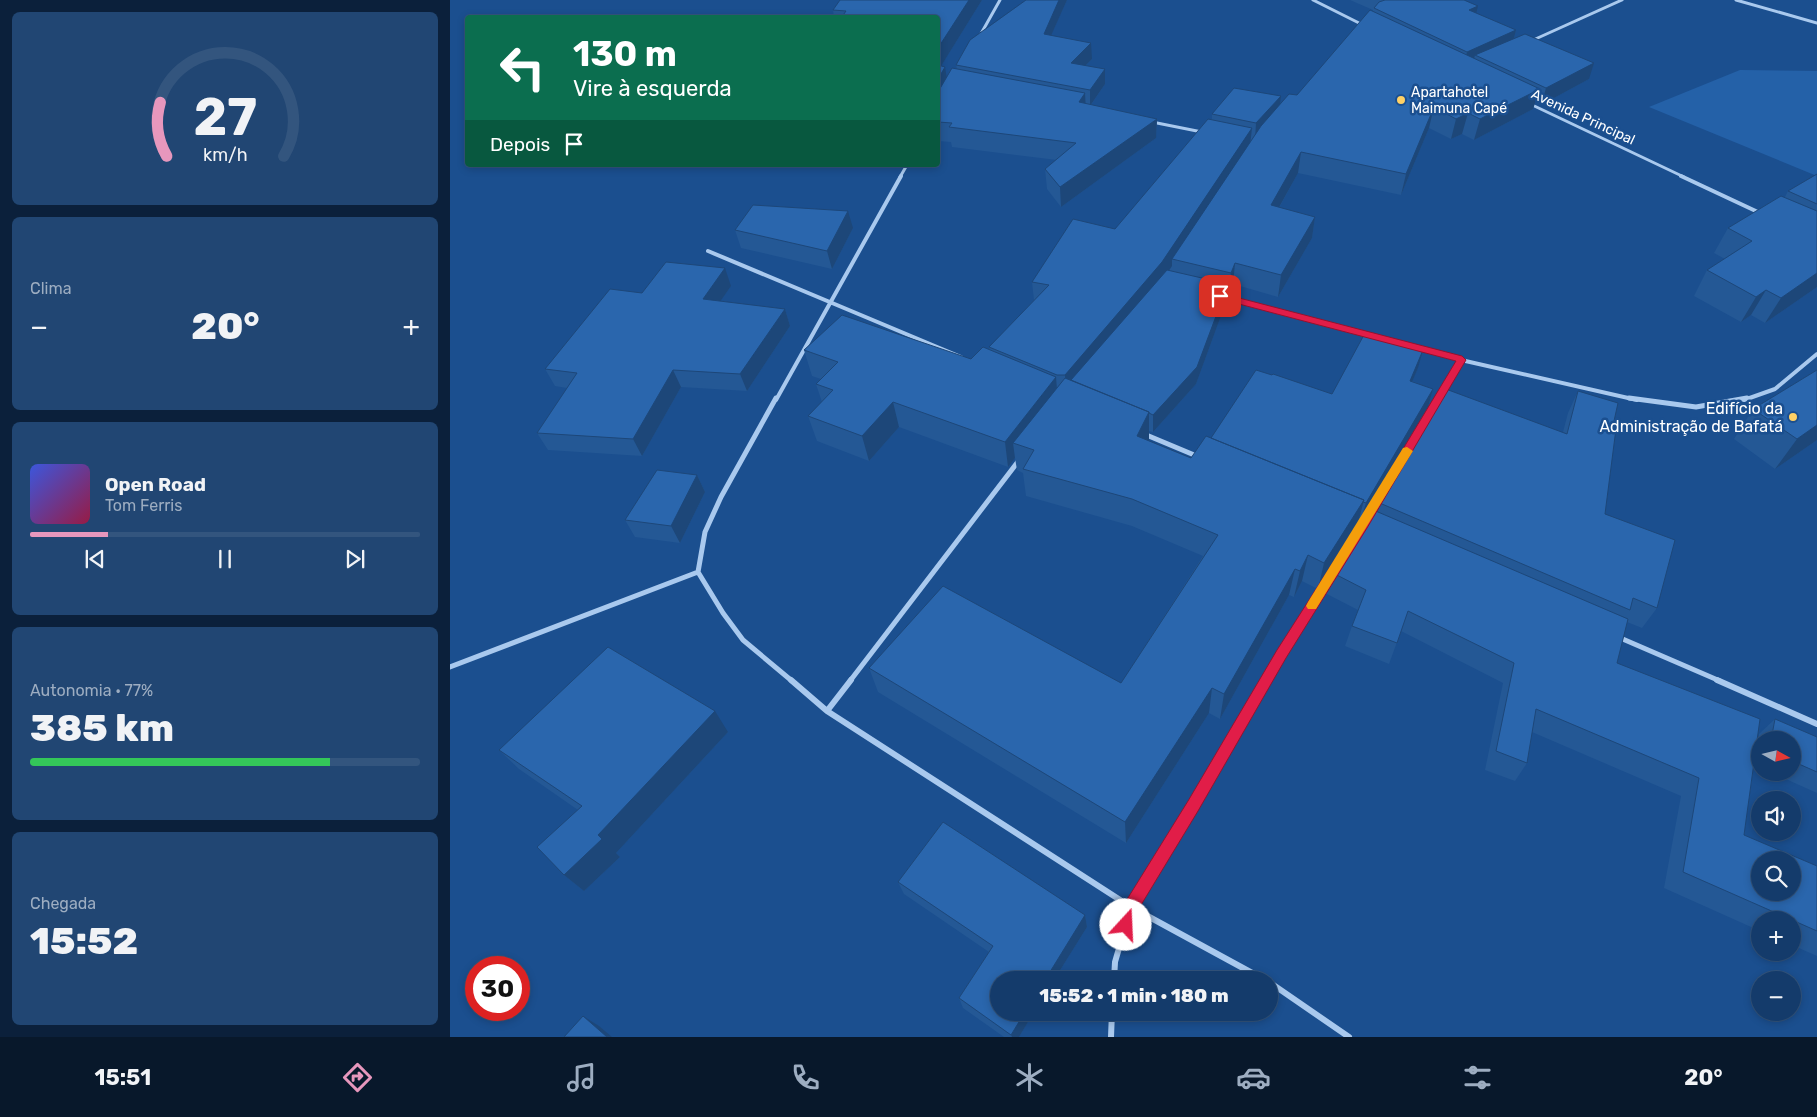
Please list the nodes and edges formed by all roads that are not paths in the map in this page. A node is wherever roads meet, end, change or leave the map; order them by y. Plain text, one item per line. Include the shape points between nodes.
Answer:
1 (1000, 0) edge
2 (1313, 0) edge
3 (1622, 0) edge
4 (1736, 0) edge
5 (1817, 23) edge
6 (1361, 24) junction
7 (1370, 28) edge
8 (1355, 32) edge
9 (976, 42) edge
10 (1524, 44) edge
11 (1524, 101) edge
12 (1151, 122) edge
13 (1209, 134) edge
14 (906, 167) edge
15 (1764, 215) edge
16 (708, 251) dead end
17 (1210, 294) edge
18 (832, 301) junction
19 (1817, 354) edge
20 (966, 359) edge
21 (1462, 360) junction
22 (1437, 401) edge
23 (1137, 431) edge
24 (1023, 455) edge
25 (1209, 461) edge
26 (1338, 565) edge
27 (698, 572) junction
28 (1608, 632) edge
29 (450, 667) edge
30 (827, 710) junction
31 (1817, 724) edge
32 (1131, 907) junction
33 (1114, 971) edge
34 (1248, 971) edge
35 (1278, 988) edge
36 (1112, 1021) edge
37 (1111, 1037) edge
38 (1349, 1037) edge

1 - 9 street
2 - 6 street
3 - 10 street
4 - 5 street
6 - 7 street
6 - 8 street
11 - 15 street, Avenida Principal
12 - 13 street
14 - 18 street
16 - 18 street
17 - 21 street
18 - 20 street
18 - 27 street via 721,498 705,532
19 - 21 street via 1775,389 1740,400 1696,406 1631,399
21 - 22 street
23 - 25 street
24 - 30 street
26 - 32 street via 1281,654
27 - 29 street
27 - 30 street via 743,640
28 - 31 street
30 - 32 street
32 - 33 street
32 - 34 street
35 - 38 street
36 - 37 street

